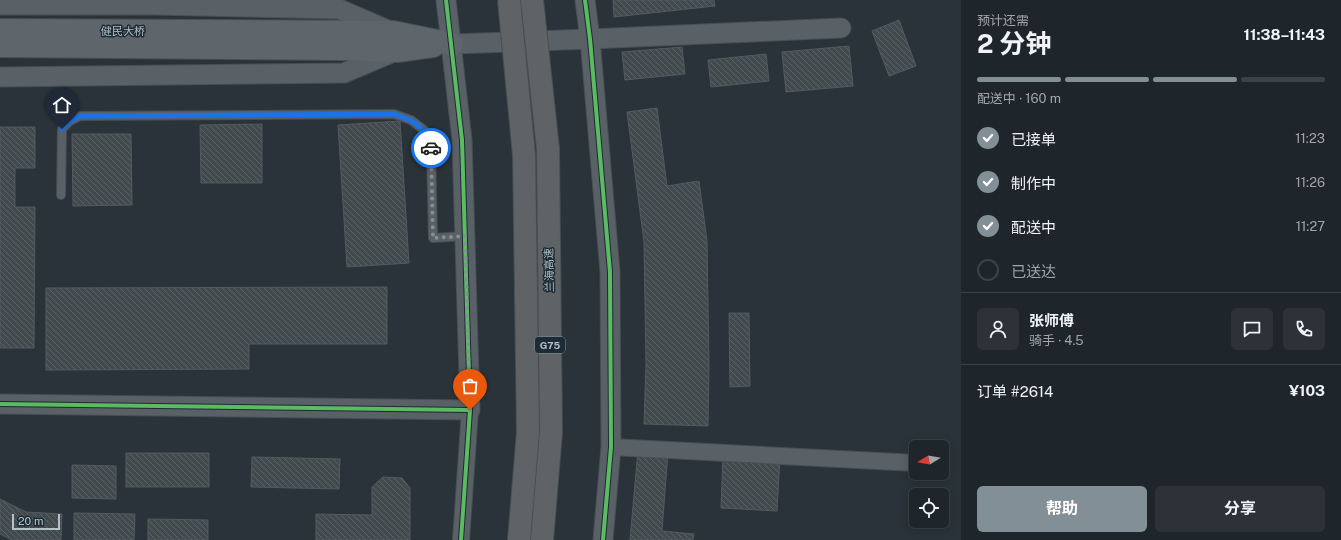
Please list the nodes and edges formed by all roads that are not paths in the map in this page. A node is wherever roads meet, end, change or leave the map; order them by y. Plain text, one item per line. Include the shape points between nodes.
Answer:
1 (446, 0) edge
2 (509, 0) edge
3 (532, 0) edge
4 (585, 0) edge
5 (154, 2) edge
6 (0, 5) edge
7 (841, 28) dead end
8 (0, 30) edge
9 (590, 39) junction
10 (246, 40) junction
11 (395, 42) junction
12 (452, 44) junction
13 (0, 46) edge
14 (0, 77) edge
15 (61, 195) dead end
16 (465, 236) junction
17 (0, 404) edge
18 (470, 410) junction
19 (611, 447) junction
20 (909, 463) edge
21 (461, 540) edge
22 (519, 540) edge
23 (542, 540) edge
24 (602, 540) edge

1 - 12 street
2 - 22 highway, G75, bridge via 524,156 528,432
3 - 23 highway, 兰海高速 / G75, bridge via 548,149 551,432
4 - 9 street
5 - 6 street
5 - 11 street via 339,9
7 - 9 street
8 - 10 main road, 健民大桥
9 - 12 street
9 - 19 street via 610,272
10 - 11 main road
10 - 13 main road
11 - 12 main road
11 - 14 street via 344,73
12 - 16 street via 462,140
15 - 16 lane via 62,129 80,116 394,114 411,120 424,130 431,148 433,238
16 - 18 street
17 - 18 street
18 - 21 street
19 - 20 street
19 - 24 street

